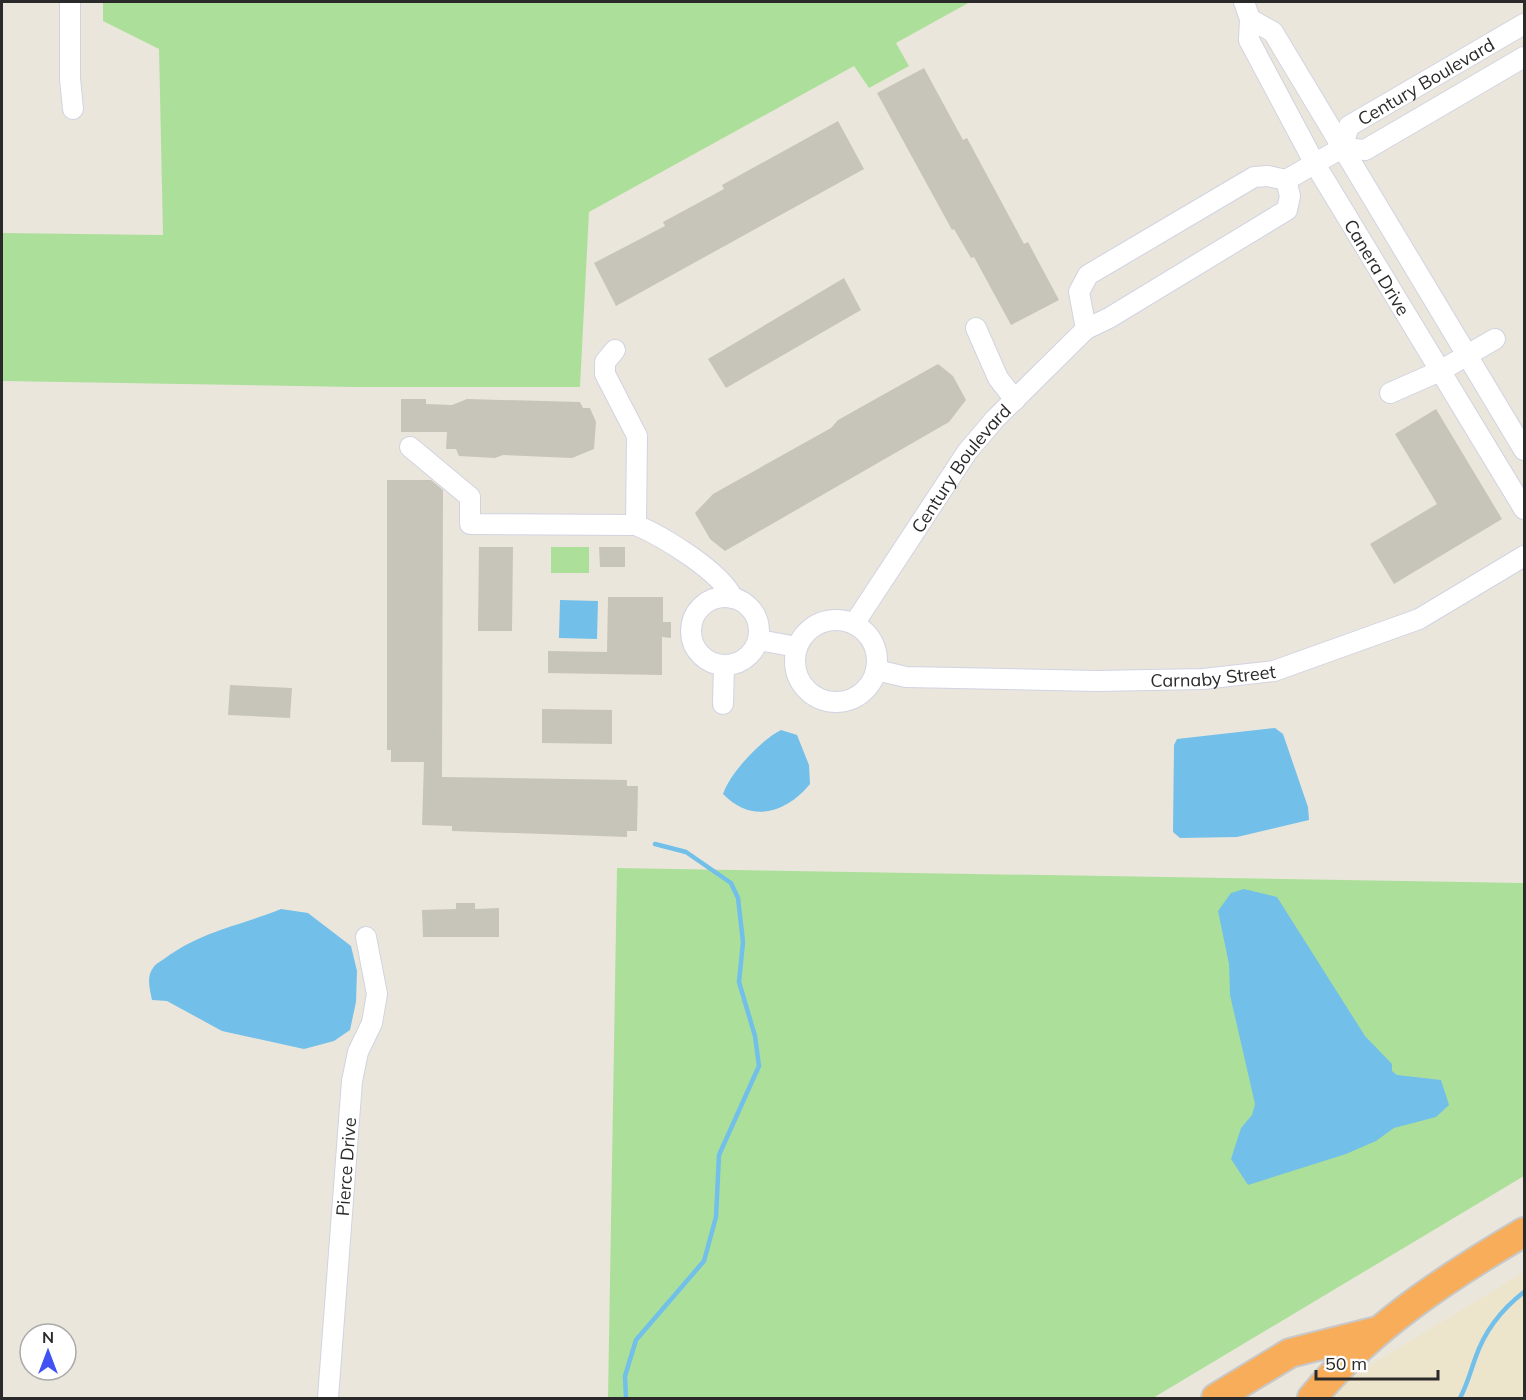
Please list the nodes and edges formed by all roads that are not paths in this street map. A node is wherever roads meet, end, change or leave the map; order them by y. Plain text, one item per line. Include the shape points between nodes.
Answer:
1 (70, 2) edge
2 (1247, 10) edge
3 (1524, 24) edge
4 (1524, 57) edge
5 (73, 109) dead end
6 (1342, 148) junction
7 (1315, 164) junction
8 (1286, 180) junction
9 (976, 328) dead end
10 (1086, 329) junction
11 (1495, 339) dead end
12 (615, 350) dead end
13 (1467, 355) junction
14 (1440, 371) junction
15 (1390, 393) dead end
16 (1015, 400) junction
17 (410, 447) dead end
18 (1524, 450) edge
19 (1524, 509) edge
20 (636, 525) junction
21 (1524, 556) edge
22 (705, 570) junction
23 (733, 598) junction
24 (704, 604) junction
25 (854, 624) junction
26 (759, 639) junction
27 (797, 647) junction
28 (724, 666) junction
29 (876, 670) junction
30 (723, 704) dead end
31 (366, 937) dead end
32 (1524, 1232) edge
33 (1379, 1330) junction
34 (328, 1398) edge
35 (1216, 1398) edge
36 (1312, 1398) edge

1 - 5 street
2 - 6 street, Canera Drive via 1273,33
2 - 7 street, Canera Drive via 1249,40
3 - 6 street, Century Boulevard via 1349,126
4 - 6 street, Century Boulevard via 1365,150
6 - 7 street, Century Boulevard
6 - 13 street, Canera Drive
7 - 8 street, Century Boulevard
7 - 14 street, Canera Drive
8 - 10 street, Century Boulevard via 1290,196 1287,210 1275,220
8 - 10 street via 1254,177 1088,275 1079,292
9 - 16 street via 998,378
10 - 16 street, Century Boulevard
11 - 13 street
12 - 20 street via 605,362 605,374 637,436
13 - 14 street
13 - 18 street, Canera Drive
14 - 15 street
14 - 19 street, Canera Drive
16 - 25 street, Century Boulevard via 967,453
17 - 20 street via 470,497 470,524
20 - 22 street via 652,531
21 - 29 street, Carnaby Street via 1419,619 1274,671 1203,679 1097,681 906,677
22 - 23 street via 728,587
22 - 24 street
23 - 24 street via 713,599
23 - 26 street via 752,609 760,628
24 - 28 street via 692,621 693,642 705,659
25 - 27 street via 841,620 821,623 804,635
25 - 29 street via 873,644
26 - 27 street
26 - 28 street via 746,659
27 - 29 street via 796,673 802,685 824,700 850,699 870,683
28 - 30 street
31 - 34 street, Pierce Drive via 377,994 372,1023 358,1052 351,1081
32 - 33 highway via 1444,1281
33 - 35 highway via 1290,1353
33 - 36 highway

